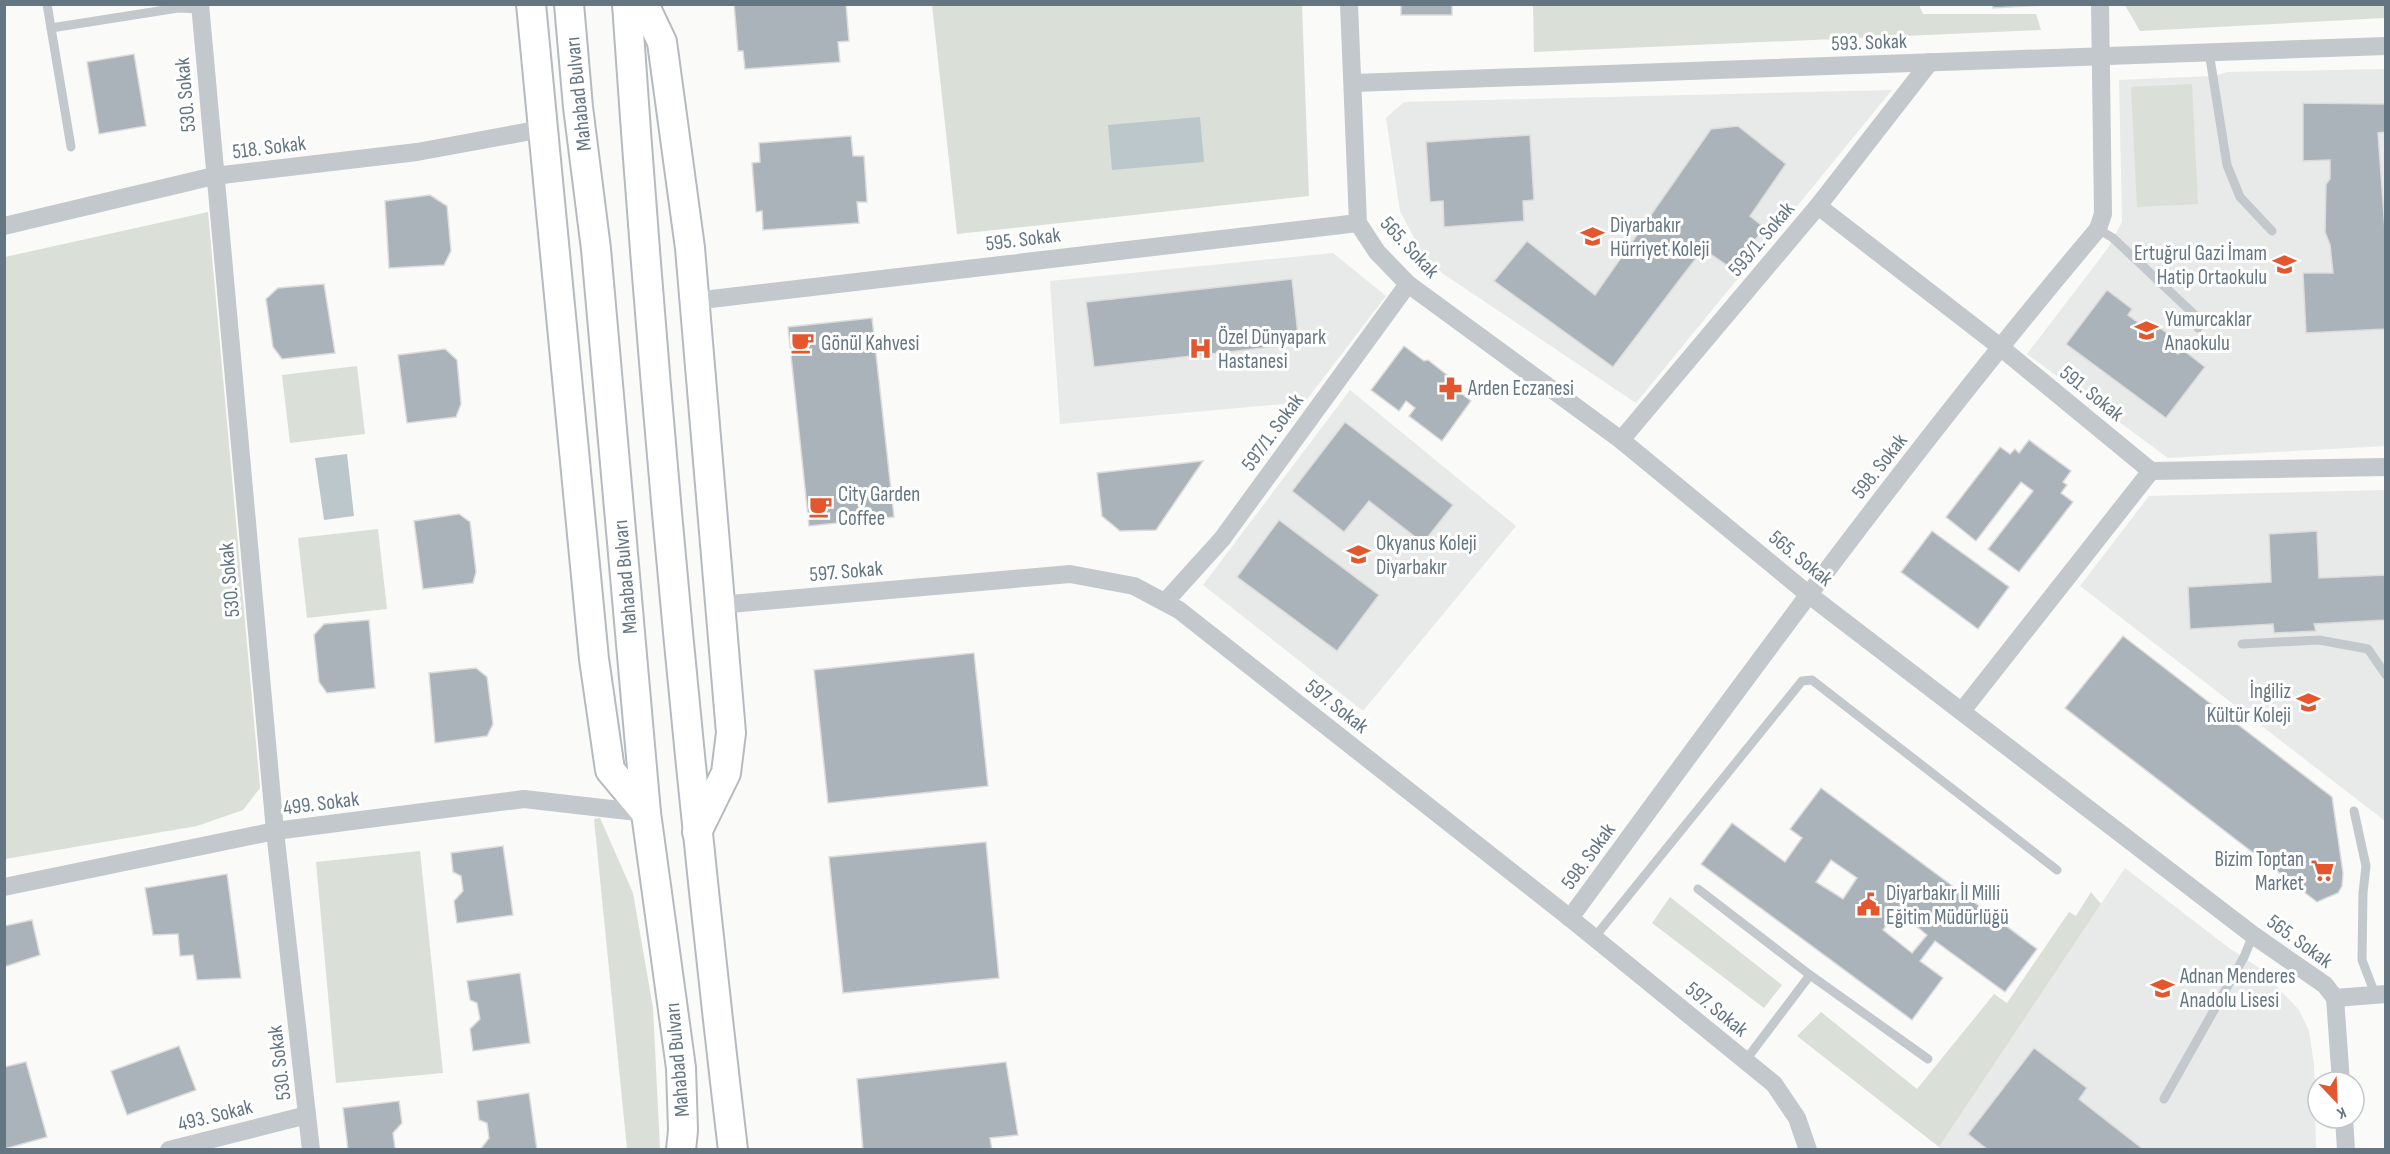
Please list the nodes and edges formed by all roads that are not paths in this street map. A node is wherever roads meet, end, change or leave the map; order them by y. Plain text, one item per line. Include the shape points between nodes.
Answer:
1 (47, 4) edge
2 (531, 4) edge
3 (569, 4) edge
4 (627, 4) edge
5 (644, 4) edge
6 (1349, 4) edge
7 (2100, 4) edge
8 (200, 7) edge
9 (51, 28) junction
10 (2385, 46) edge
11 (2209, 52) junction
12 (2101, 56) junction
13 (1930, 62) junction
14 (1354, 83) junction
15 (542, 129) junction
16 (71, 147) dead end
17 (214, 176) junction
18 (1818, 206) junction
19 (1358, 223) junction
20 (4, 226) edge
21 (2098, 229) junction
22 (2272, 231) dead end
23 (1408, 284) junction
24 (694, 300) junction
25 (2198, 328) dead end
26 (1999, 346) junction
27 (1621, 440) junction
28 (2385, 467) edge
29 (2151, 471) junction
30 (1808, 594) junction
31 (1165, 602) junction
32 (719, 605) junction
33 (2242, 644) dead end
34 (2385, 675) edge
35 (1962, 711) junction
36 (2354, 811) dead end
37 (646, 813) junction
38 (275, 831) junction
39 (697, 832) junction
40 (2057, 870) dead end
41 (4, 887) edge
42 (1698, 889) dead end
43 (1570, 918) junction
44 (2253, 935) junction
45 (1594, 938) junction
46 (1810, 975) junction
47 (2380, 994) edge
48 (2335, 998) junction
49 (1928, 1059) dead end
50 (1745, 1060) junction
51 (2340, 1070) edge
52 (2164, 1099) dead end
53 (308, 1115) junction
54 (2345, 1130) edge
55 (169, 1149) edge
56 (311, 1149) edge
57 (681, 1149) edge
58 (733, 1149) edge
59 (1808, 1149) edge
60 (2346, 1149) edge

1 - 9 lane
2 - 15 main road
3 - 37 main road, Mahabad Bulvarı via 596,249
4 - 39 main road, Mahabad Bulvarı via 647,289
5 - 24 main road via 662,42
6 - 14 street, 565. Sokak
7 - 12 street
8 - 9 lane
8 - 17 street, 530. Sokak
9 - 16 lane
10 - 11 street, 593. Sokak
11 - 12 street, 593. Sokak
11 - 22 lane via 2227,165 2240,197
12 - 13 street, 593. Sokak
12 - 21 street via 2103,214
13 - 14 street, 593. Sokak
13 - 18 street, 593/1. Sokak
14 - 19 street, 565. Sokak
15 - 17 street, 518. Sokak via 417,152
15 - 37 main road via 594,659 610,770
17 - 20 street, 518. Sokak
17 - 38 street, 530. Sokak
18 - 26 street, 591. Sokak
18 - 27 street, 593/1. Sokak
19 - 23 street, 565. Sokak via 1377,252
19 - 24 street, 595. Sokak
21 - 25 lane via 2113,238 2199,319
21 - 26 street, 598. Sokak
23 - 27 street, 565. Sokak
23 - 31 street, 597/1. Sokak via 1222,539
24 - 32 main road
26 - 29 street, 591. Sokak
26 - 30 street, 598. Sokak
27 - 30 street, 565. Sokak
28 - 29 street
29 - 35 street
30 - 35 street, 565. Sokak
30 - 43 street, 598. Sokak
31 - 32 street, 597. Sokak via 1134,586 1070,574
31 - 43 street, 597. Sokak
32 - 39 main road via 731,733 726,773
33 - 34 lane via 2319,640 2368,649
35 - 44 street, 565. Sokak
36 - 47 lane via 2366,866 2362,960
37 - 38 street, 499. Sokak via 524,799
37 - 57 main road, Mahabad Bulvarı via 681,1068
38 - 41 street, 499. Sokak
38 - 53 street, 530. Sokak
39 - 58 main road, Mahabad Bulvarı
40 - 45 lane via 1812,680 1802,681
42 - 46 lane
43 - 45 street, 597. Sokak
44 - 48 street, 565. Sokak via 2325,986
44 - 52 lane
45 - 50 street, 597. Sokak
46 - 49 lane
46 - 50 lane
47 - 48 street
48 - 51 street, 565. Sokak
50 - 59 street, 597. Sokak via 1774,1084 1797,1118
53 - 55 street, 493. Sokak
53 - 56 street, 530. Sokak
54 - 60 street

